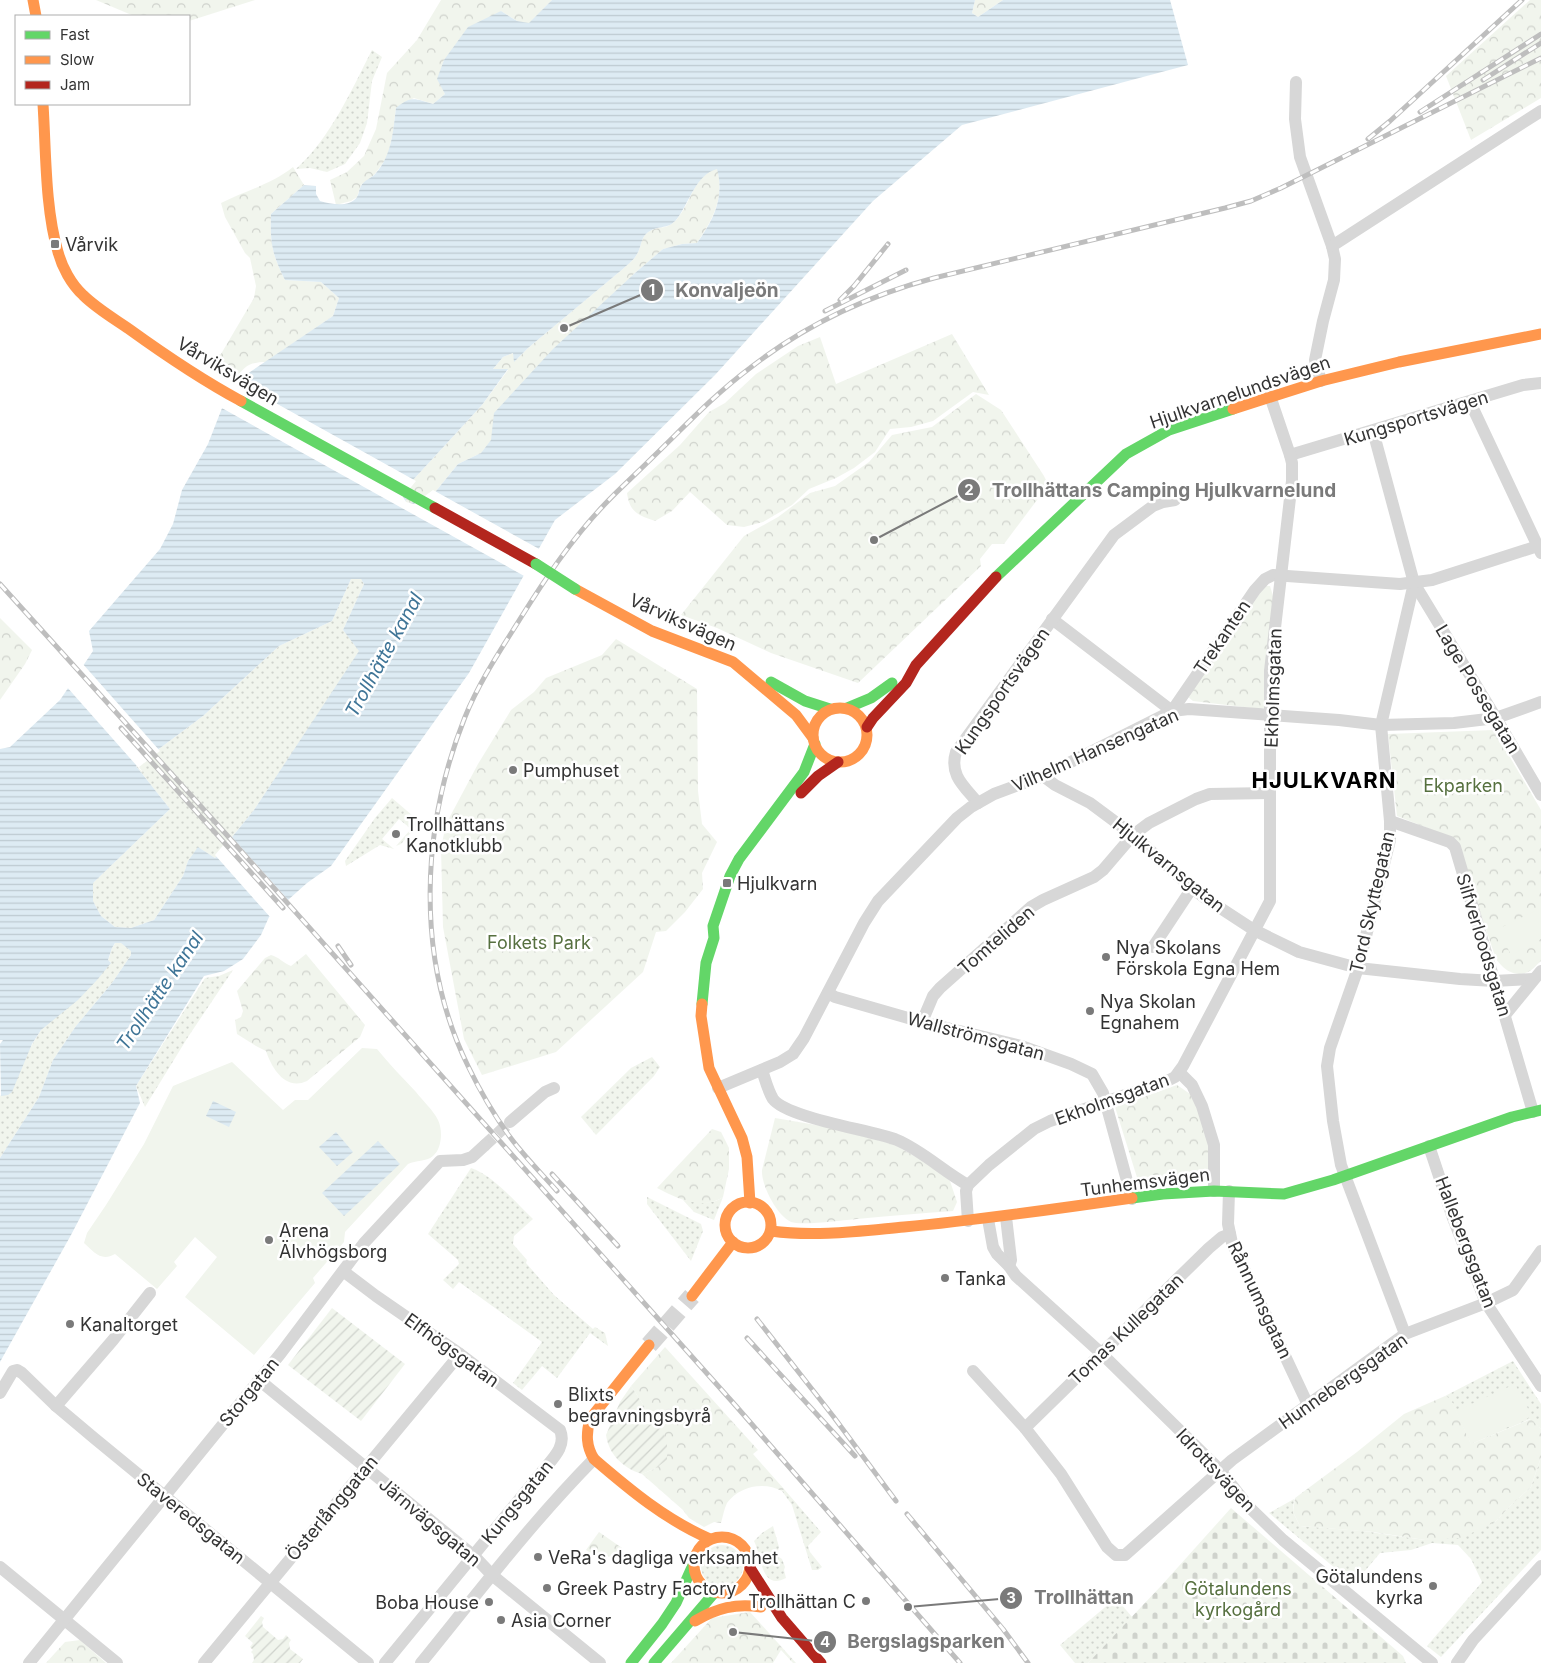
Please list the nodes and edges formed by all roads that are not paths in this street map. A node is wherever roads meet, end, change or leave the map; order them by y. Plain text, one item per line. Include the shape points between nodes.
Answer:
1 (33, 0) edge
2 (36, 15) edge
3 (1296, 82) dead end
4 (43, 105) edge
5 (1541, 111) edge
6 (1332, 246) junction
7 (1541, 334) edge
8 (1321, 381) junction
9 (1541, 383) edge
10 (1270, 396) junction
11 (1470, 402) junction
12 (1373, 431) junction
13 (1290, 455) junction
14 (1174, 500) dead end
15 (1540, 548) edge
16 (1281, 576) junction
17 (1414, 583) junction
18 (1052, 619) junction
19 (916, 665) junction
20 (744, 669) junction
21 (1541, 702) edge
22 (847, 708) junction
23 (830, 709) junction
24 (1172, 711) junction
25 (1271, 715) junction
26 (1496, 718) junction
27 (1381, 725) junction
28 (867, 727) junction
29 (814, 741) junction
30 (838, 762) junction
31 (1043, 776) junction
32 (1270, 793) junction
33 (1541, 796) edge
34 (978, 803) junction
35 (1390, 821) junction
36 (1133, 836) junction
37 (1192, 888) junction
38 (1254, 930) junction
39 (714, 938) junction
40 (1153, 946) dead end
41 (1358, 968) junction
42 (1537, 975) edge
43 (1494, 981) junction
44 (828, 993) junction
45 (1505, 1015) junction
46 (922, 1022) junction
47 (762, 1070) junction
48 (1179, 1072) junction
49 (554, 1088) dead end
50 (718, 1088) junction
51 (1106, 1103) junction
52 (1537, 1111) edge
53 (510, 1122) tunnel mouth
54 (484, 1146) tunnel mouth
55 (1429, 1146) junction
56 (1344, 1176) junction
57 (968, 1185) junction
58 (1214, 1191) junction
59 (1229, 1191) junction
60 (1132, 1199) junction
61 (750, 1203) junction
62 (1006, 1218) junction
63 (988, 1219) junction
64 (968, 1221) junction
65 (771, 1231) junction
66 (1230, 1234) junction
67 (733, 1242) junction
68 (1541, 1251) edge
69 (1009, 1266) junction
70 (343, 1270) junction
71 (150, 1293) dead end
72 (692, 1296) tunnel mouth
73 (1486, 1303) junction
74 (1405, 1334) junction
75 (649, 1345) tunnel mouth
76 (1101, 1353) junction
77 (460, 1354) junction
78 (974, 1371) dead end
79 (259, 1380) junction
80 (1541, 1386) edge
81 (0, 1393) edge
82 (1308, 1405) junction
83 (56, 1406) junction
84 (1025, 1428) junction
85 (560, 1430) joint
86 (594, 1459) junction
87 (366, 1468) junction
88 (1220, 1470) junction
89 (165, 1497) junction
90 (656, 1509) junction
91 (710, 1539) junction
92 (689, 1552) junction
93 (474, 1556) junction
94 (1541, 1566) edge
95 (0, 1567) edge
96 (750, 1568) junction
97 (492, 1575) junction
98 (270, 1582) junction
99 (737, 1589) junction
100 (714, 1592) junction
101 (761, 1606) junction
102 (782, 1618) junction
103 (64, 1620) junction
104 (682, 1629) junction
105 (29, 1663) edge
106 (118, 1663) edge
107 (204, 1663) edge
108 (368, 1663) edge
109 (385, 1663) edge
110 (421, 1663) edge
111 (600, 1663) edge
112 (631, 1663) edge
113 (654, 1663) edge
114 (821, 1663) edge
115 (1432, 1663) edge
116 (1457, 1663) edge

1 - 2 street
3 - 6 street via 1295,119 1300,157
4 - 20 street, Vårviksvägen, bridge via 53,230 68,276 82,294 217,388 536,564 628,619
5 - 6 street
6 - 8 street via 1334,280 1315,360
7 - 8 street, Hjulkvarnelundsvägen
8 - 10 street, Hjulkvarnelundsvägen
9 - 11 street, Kungsportsvägen via 1523,385
10 - 13 street, Ekholmsgatan
10 - 19 street, Hjulkvarnelundsvägen via 1169,430 1126,454 1004,568
11 - 12 street, Kungsportsvägen
11 - 15 street
12 - 13 street, Kungsportsvägen
12 - 17 street, Tord Skyttegatan
13 - 16 street, Ekholmsgatan via 1292,481
14 - 18 street, Kungsportsvägen via 1153,506 1114,535
15 - 17 street
16 - 17 street
16 - 24 street, Trekanten via 1269,577 1255,590
16 - 25 street, Ekholmsgatan via 1270,671
17 - 26 street, Lage Possegatan
17 - 27 street, Tord Skyttegatan
18 - 24 street
18 - 34 street, Kungsportsvägen via 956,752 954,772
19 - 22 street, Hjulkvarnelundsvägen via 877,696
19 - 28 street, Hjulkvarnelundsvägen via 906,683
20 - 23 street via 798,698
20 - 29 street, Vårviksvägen via 796,714
21 - 26 street, Vilhelm Hansengatan
22 - 23 street
22 - 28 street via 861,717
23 - 29 street via 818,720
24 - 25 street, Vilhelm Hansengatan via 1189,709
24 - 31 street, Vilhelm Hansengatan
25 - 27 street, Vilhelm Hansengatan
25 - 32 street, Ekholmsgatan
26 - 27 street, Vilhelm Hansengatan
26 - 33 street, Lage Possegatan
27 - 35 street, Tord Skyttegatan
28 - 30 street via 866,745 860,754 850,761
29 - 30 street via 822,755
29 - 39 street via 804,772 739,859 730,876 713,926
30 - 39 street via 813,778 748,862 721,930
31 - 34 street, Vilhelm Hansengatan
31 - 36 street, Hjulkvarnsgatan via 1090,803
32 - 36 street, Tomteliden via 1210,794 1149,823
32 - 38 street, Ekholmsgatan via 1270,901
34 - 44 street via 957,818 878,901
35 - 41 street, Tord Skyttegatan via 1390,840
35 - 43 street, Silfverloodsgatan via 1450,842 1455,847
36 - 37 street, Hjulkvarnsgatan
36 - 46 street, Tomteliden via 1094,877 1031,907 940,988
37 - 38 street, Hjulkvarnsgatan
37 - 40 street
38 - 41 street, Hjulkvarnsgatan via 1299,952
38 - 48 street, Ekholmsgatan
39 - 50 street via 706,963 701,1016 706,1053
41 - 43 street, Hjulkvarnsgatan
41 - 56 street, Tord Skyttegatan via 1330,1048 1327,1066 1333,1122
42 - 43 street, Hjulkvarnsgatan
42 - 45 street, Hjulkvarnsgatan
43 - 45 street, Silfverloodsgatan
44 - 46 street, Wallströmsgatan
44 - 47 street via 793,1054
45 - 52 street, Silfverloodsgatan
46 - 51 street, Wallströmsgatan via 1021,1046 1085,1070 1092,1074
47 - 50 street
47 - 57 street via 773,1098 780,1105 896,1140
48 - 51 street, Ekholmsgatan via 1169,1080
48 - 58 street via 1197,1092 1205,1114 1214,1146
49 - 53 street via 544,1092
50 - 61 street via 748,1157
51 - 57 street, Ekholmsgatan via 1034,1128
51 - 60 street, Wallströmsgatan
52 - 55 street, Tunhemsvägen
54 - 70 street, Storgatan via 472,1157 440,1161
55 - 56 street, Tunhemsvägen
55 - 73 street, Hallebergsgatan
56 - 59 street, Tunhemsvägen via 1284,1194
56 - 74 street, Tord Skyttegatan
57 - 64 street
58 - 59 street, Tunhemsvägen
58 - 60 street, Tunhemsvägen
59 - 66 street, Rånnumsgatan
60 - 62 street, Tunhemsvägen
61 - 65 street via 767,1212
61 - 67 street via 737,1206 728,1216 726,1230
62 - 63 street, Tunhemsvägen
62 - 69 street
63 - 64 street, Tunhemsvägen
63 - 69 street, Idrottsvägen via 993,1247
64 - 65 street, Tunhemsvägen via 861,1231 792,1234
65 - 67 street via 762,1244 755,1247 747,1248
66 - 76 street, Tomas Kullegatan via 1209,1248
66 - 82 street, Rånnumsgatan
67 - 72 street
68 - 73 street, Hunnebergsgatan via 1513,1290
69 - 76 street, Idrottsvägen
70 - 77 street, Elfhögsgatan
70 - 79 street, Storgatan
71 - 83 street
73 - 74 street, Hunnebergsgatan
73 - 80 street, Hallebergsgatan
74 - 82 street, Hunnebergsgatan
75 - 86 street via 590,1419 586,1438
76 - 84 street, Tomas Kullegatan
76 - 88 street, Idrottsvägen
77 - 85 street, Elfhögsgatan
77 - 87 street, Österlånggatan
78 - 84 street
79 - 87 street, Järnvägsgatan
79 - 89 street, Storgatan
81 - 83 street, Staveredsgatan via 10,1374 16,1370
82 - 88 street, Hunnebergsgatan
83 - 89 street, Staveredsgatan
84 - 88 street, Hunnebergsgatan via 1061,1474 1107,1547 1116,1555 1125,1555
85 - 93 street, Kungsgatan via 563,1444 559,1450
86 - 90 street
86 - 97 street, Kungsgatan
87 - 93 street, Järnvägsgatan
87 - 98 street, Österlånggatan
88 - 115 street, Idrottsvägen via 1248,1506 1283,1540
89 - 98 street, Staveredsgatan
89 - 103 street, Storgatan
90 - 91 street via 688,1530
90 - 92 street
91 - 92 street
91 - 96 street via 727,1537 740,1542 748,1554
92 - 100 street via 700,1583
92 - 112 street via 676,1603
93 - 97 street, Järnvägsgatan
93 - 109 street, Kungsgatan
94 - 116 street
95 - 103 street
96 - 99 street via 746,1580
96 - 102 street
97 - 110 street, Kungsgatan
97 - 111 street, Järnvägsgatan
98 - 107 street, Österlånggatan
98 - 108 street, Staveredsgatan
99 - 100 street via 729,1593
99 - 101 street
100 - 104 street
101 - 102 street
101 - 104 street via 729,1605
102 - 114 street
103 - 105 street, Storgatan
103 - 106 street
104 - 113 street

